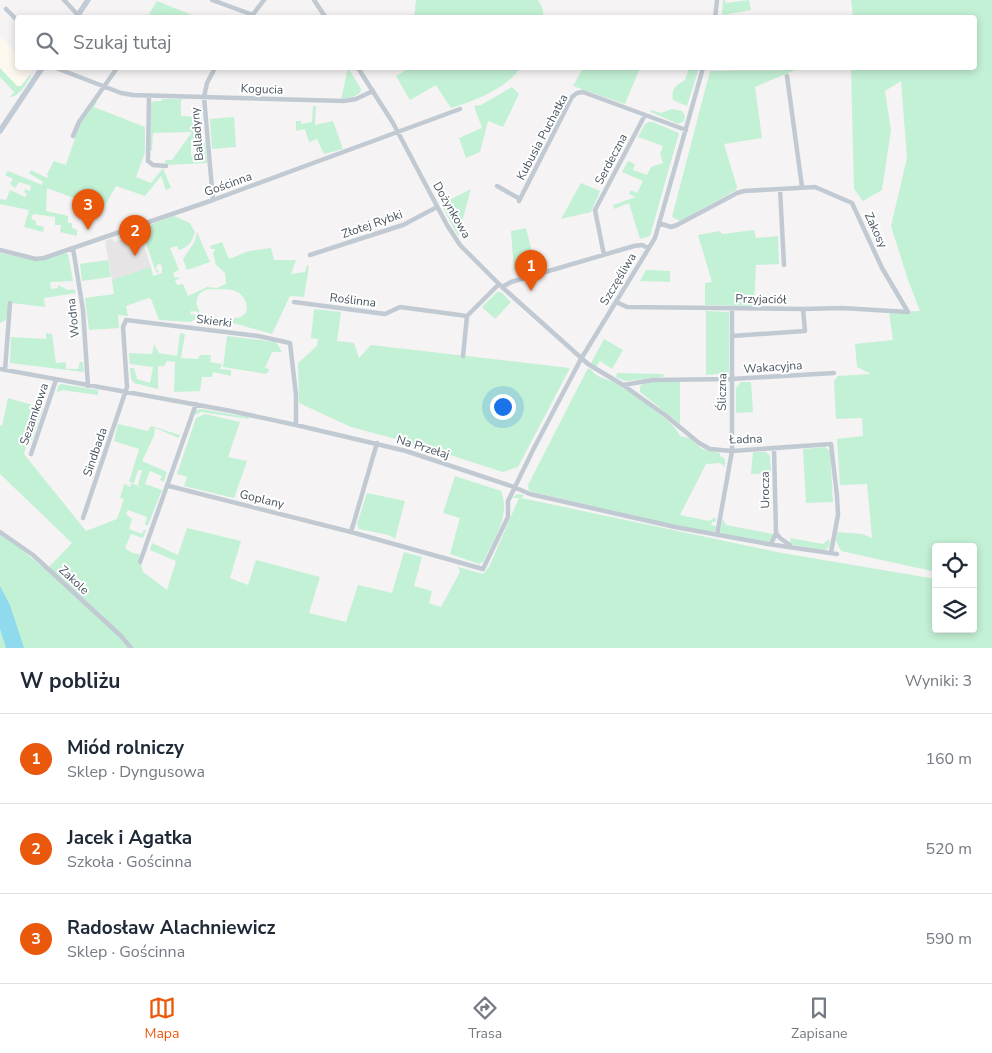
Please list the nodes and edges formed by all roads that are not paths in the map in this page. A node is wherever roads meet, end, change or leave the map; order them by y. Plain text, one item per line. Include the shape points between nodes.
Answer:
1 (64, 0) edge
2 (88, 0) edge
3 (212, 0) edge
4 (264, 0) edge
5 (314, 0) edge
6 (717, 0) edge
7 (6, 9) dead end
8 (76, 15) edge
9 (78, 15) edge
10 (250, 15) edge
11 (253, 15) edge
12 (324, 15) edge
13 (715, 15) edge
14 (15, 18) edge
15 (41, 70) edge
16 (61, 70) edge
17 (115, 70) edge
18 (214, 70) edge
19 (359, 70) edge
20 (702, 70) edge
21 (787, 76) dead end
22 (103, 86) junction
23 (373, 91) junction
24 (149, 96) junction
25 (204, 97) junction
26 (460, 109) dead end
27 (645, 116) junction
28 (686, 130) junction
29 (0, 131) edge
30 (398, 132) junction
31 (73, 136) dead end
32 (166, 166) dead end
33 (497, 186) dead end
34 (802, 187) junction
35 (780, 189) junction
36 (213, 200) junction
37 (437, 207) junction
38 (659, 223) junction
39 (73, 248) junction
40 (648, 248) junction
41 (0, 250) edge
42 (310, 255) dead end
43 (604, 255) junction
44 (784, 264) dead end
45 (500, 285) junction
46 (294, 302) dead end
47 (616, 302) junction
48 (10, 303) dead end
49 (732, 308) junction
50 (804, 309) junction
51 (908, 312) joint
52 (468, 316) junction
53 (732, 336) junction
54 (463, 356) dead end
55 (581, 359) junction
56 (3, 370) edge
57 (834, 373) dead end
58 (732, 379) junction
59 (56, 380) junction
60 (623, 385) junction
61 (88, 386) junction
62 (126, 392) junction
63 (196, 404) junction
64 (296, 425) junction
65 (377, 444) junction
66 (774, 448) junction
67 (732, 451) junction
68 (31, 454) dead end
69 (168, 486) junction
70 (514, 487) junction
71 (83, 518) dead end
72 (0, 532) edge
73 (351, 532) junction
74 (776, 533) junction
75 (717, 535) junction
76 (771, 544) junction
77 (795, 547) junction
78 (831, 552) junction
79 (837, 554) dead end
80 (140, 562) dead end
81 (483, 568) joint
82 (131, 648) edge

1 - 8 street
2 - 9 main road
3 - 10 street
4 - 11 street
5 - 12 street
6 - 13 street
7 - 14 street
15 - 29 main road
16 - 22 street, Kogucia
17 - 22 street
18 - 25 street, Balladyny
19 - 23 street, Dożynkowa
20 - 28 street, Szczęśliwa
21 - 34 street
22 - 24 street, Kogucia via 127,95
22 - 31 street
23 - 25 street, Kogucia via 344,101
23 - 30 street, Dożynkowa
24 - 25 street, Kogucia
24 - 32 street via 148,161 154,166
25 - 36 street, Balladyny
26 - 30 street, Gościnna
27 - 28 street
27 - 33 street, Kubusia Puchatka via 583,92 575,95 519,200
27 - 43 street, Serdeczna via 595,210
28 - 38 street, Szczęśliwa
30 - 36 street, Gościnna
30 - 37 street, Dożynkowa
34 - 35 street, Zakosy
34 - 51 street, Zakosy via 816,187 852,203 882,268
35 - 38 street, Zakosy via 737,193 677,226
35 - 44 street
36 - 39 street, Gościnna
37 - 42 street, Złotej Rybki via 403,225
37 - 45 street, Dożynkowa via 460,245
38 - 40 street, Szczęśliwa
39 - 41 street, Gościnna via 36,259
39 - 61 street, Wodna via 83,310
40 - 43 street via 637,245
40 - 47 street, Szczęśliwa
43 - 45 street
45 - 52 street
45 - 55 street, Dożynkowa
46 - 52 street, Roślinna via 385,314 400,307
47 - 49 street, Przyjaciół via 626,307
47 - 55 street, Szczęśliwa
48 - 56 street
49 - 50 street, Przyjaciół
49 - 53 street, Śliczna
50 - 51 street, Przyjaciół
50 - 53 street via 804,331
52 - 54 street
53 - 58 street, Śliczna
55 - 60 street, Ładna
55 - 70 street, Szczęśliwa
56 - 59 street, Na Przełaj
57 - 58 street, Wakacyjna
58 - 60 street, Wakacyjna via 665,379
58 - 67 street, Śliczna
59 - 61 street, Na Przełaj
59 - 68 street, Sezamkowa
60 - 67 street, Ładna via 703,446
61 - 62 street, Na Przełaj
62 - 63 street, Na Przełaj
62 - 64 street, Skierki via 123,327 126,320 258,336 290,343
62 - 71 street, Sindbada
63 - 64 street, Na Przełaj
63 - 69 street
64 - 65 street, Na Przełaj
65 - 70 street, Na Przełaj
65 - 73 street
66 - 67 street, Ładna
66 - 74 street, Urocza
66 - 78 street, Ładna via 831,444 838,515
67 - 75 street, Śliczna
69 - 73 street, Goplany
69 - 80 street
70 - 75 street, Na Przełaj via 530,494
70 - 81 street, Szczęśliwa via 508,501 508,517
72 - 82 street, Zakole via 33,555
73 - 81 street, Goplany
74 - 76 street, Urocza
74 - 77 street
75 - 76 street, Na Przełaj
76 - 77 street, Na Przełaj
77 - 78 street, Na Przełaj
78 - 79 street, Na Przełaj

